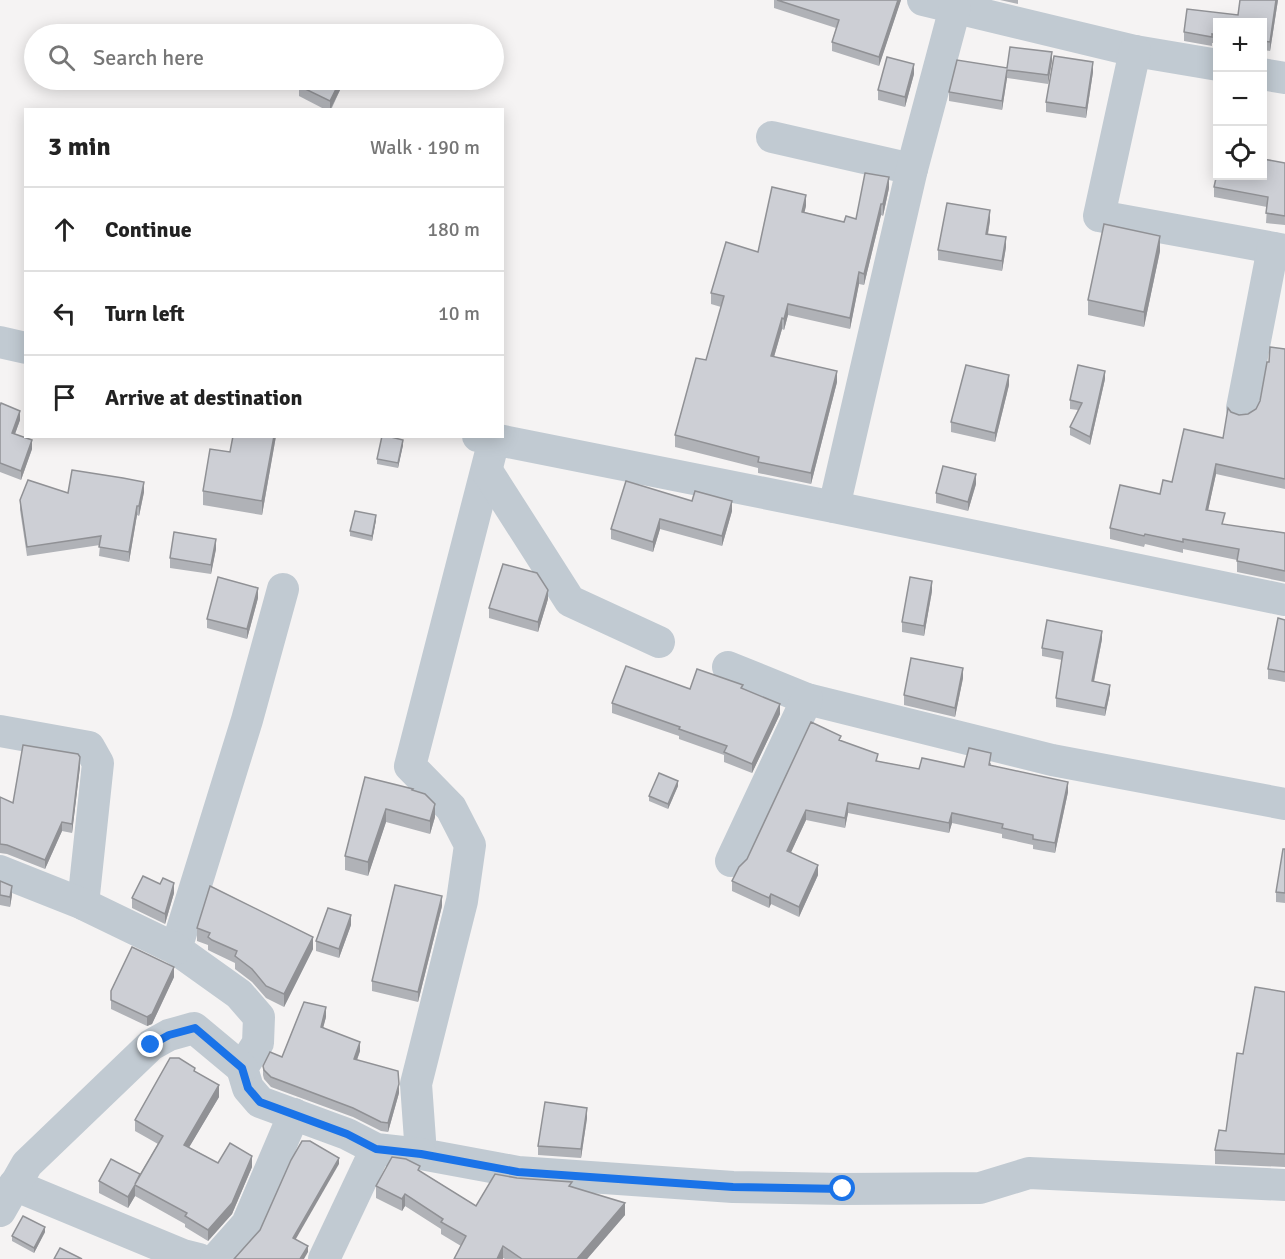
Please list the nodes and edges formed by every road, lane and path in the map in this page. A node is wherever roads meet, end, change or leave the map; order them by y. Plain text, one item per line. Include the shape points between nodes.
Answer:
1 (923, 0) edge
2 (955, 8) junction
3 (1136, 51) junction
4 (1213, 64) edge
5 (1267, 75) edge
6 (1285, 78) edge
7 (772, 137) dead end
8 (912, 169) junction
9 (1279, 249) edge
10 (0, 342) edge
11 (24, 348) edge
12 (1242, 408) dead end
13 (486, 438) edge
14 (487, 471) junction
15 (834, 507) junction
16 (284, 589) dead end
17 (1285, 600) edge
18 (659, 642) dead end
19 (728, 667) dead end
20 (807, 699) junction
21 (0, 730) edge
22 (1285, 804) edge
23 (730, 861) dead end
24 (0, 871) edge
25 (83, 904) junction
26 (176, 949) junction
27 (242, 1068) junction
28 (294, 1114) junction
29 (376, 1149) junction
30 (421, 1154) junction
31 (1285, 1185) edge
32 (7, 1198) edge
33 (199, 1259) edge
34 (216, 1259) edge
35 (324, 1259) edge

1 - 2 street
2 - 3 street
2 - 8 street
3 - 4 street
3 - 9 street via 1099,216
5 - 6 street
7 - 8 street
8 - 15 street
9 - 12 street
10 - 11 street
13 - 14 street
13 - 15 street
14 - 18 street via 570,601
14 - 30 street via 410,766 451,808 470,844 462,902 416,1084
15 - 17 street
16 - 26 street
19 - 20 street
20 - 22 street via 1052,760
20 - 23 street
21 - 25 street via 89,747 98,763
24 - 25 street
25 - 26 street
26 - 27 street via 239,994 259,1017 258,1043
27 - 28 street via 248,1088 260,1102
27 - 32 street via 195,1028 169,1035 151,1045 27,1164
28 - 29 street
28 - 34 street via 247,1224
29 - 30 street
29 - 35 street
30 - 31 street via 518,1172 733,1187 980,1188 1029,1173
32 - 33 street

